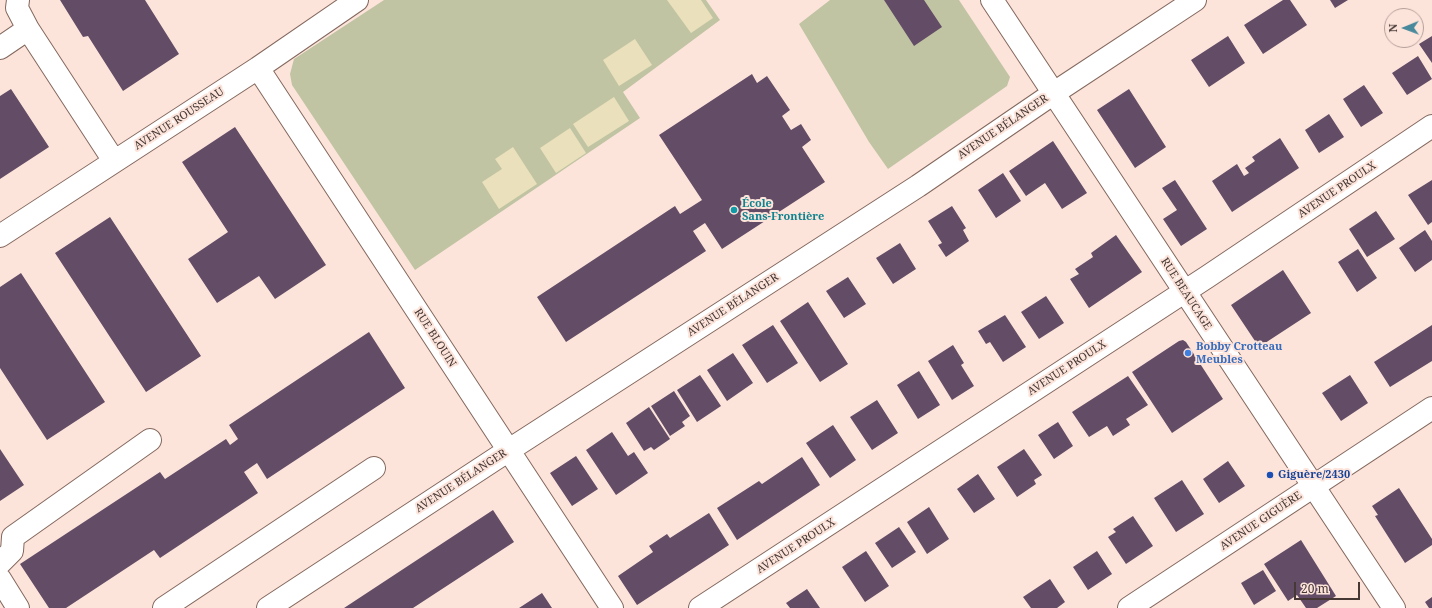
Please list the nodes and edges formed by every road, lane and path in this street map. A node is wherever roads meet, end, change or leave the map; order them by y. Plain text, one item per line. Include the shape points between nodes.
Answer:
1 (18, 0) edge
2 (357, 0) edge
3 (992, 0) edge
4 (1196, 0) edge
5 (28, 29) junction
6 (3, 41) edge
7 (258, 68) junction
8 (1054, 93) junction
9 (1432, 126) edge
10 (114, 161) junction
11 (0, 236) edge
12 (1184, 292) junction
13 (1430, 414) edge
14 (150, 440) dead end
15 (508, 450) junction
16 (374, 468) dead end
17 (1313, 486) junction
18 (7, 533) edge
19 (0, 563) edge
20 (0, 579) edge
21 (18, 608) edge
22 (164, 608) edge
23 (268, 608) edge
24 (612, 608) edge
25 (700, 608) edge
26 (1129, 608) edge
27 (1394, 608) edge

1 - 5 street via 17,8
2 - 7 street, AVENUE ROUSSEAU
3 - 8 street, RUE BEAUCAGE
4 - 8 street, AVENUE BÉLANGER
5 - 6 street
5 - 10 street
7 - 10 street, AVENUE ROUSSEAU
7 - 15 street, RUE BLOUIN
8 - 12 street, RUE BEAUCAGE
8 - 15 street, AVENUE BÉLANGER via 918,186
9 - 12 street, AVENUE PROULX
10 - 11 street, AVENUE ROUSSEAU
12 - 17 street, RUE BEAUCAGE
12 - 25 street, AVENUE PROULX
13 - 17 street, AVENUE GIGUÈRE
14 - 18 street
15 - 23 street, AVENUE BÉLANGER
15 - 24 street, RUE BLOUIN
16 - 22 street
17 - 26 street, AVENUE GIGUÈRE
17 - 27 street, RUE BEAUCAGE
18 - 19 street via 12,551
20 - 21 street

